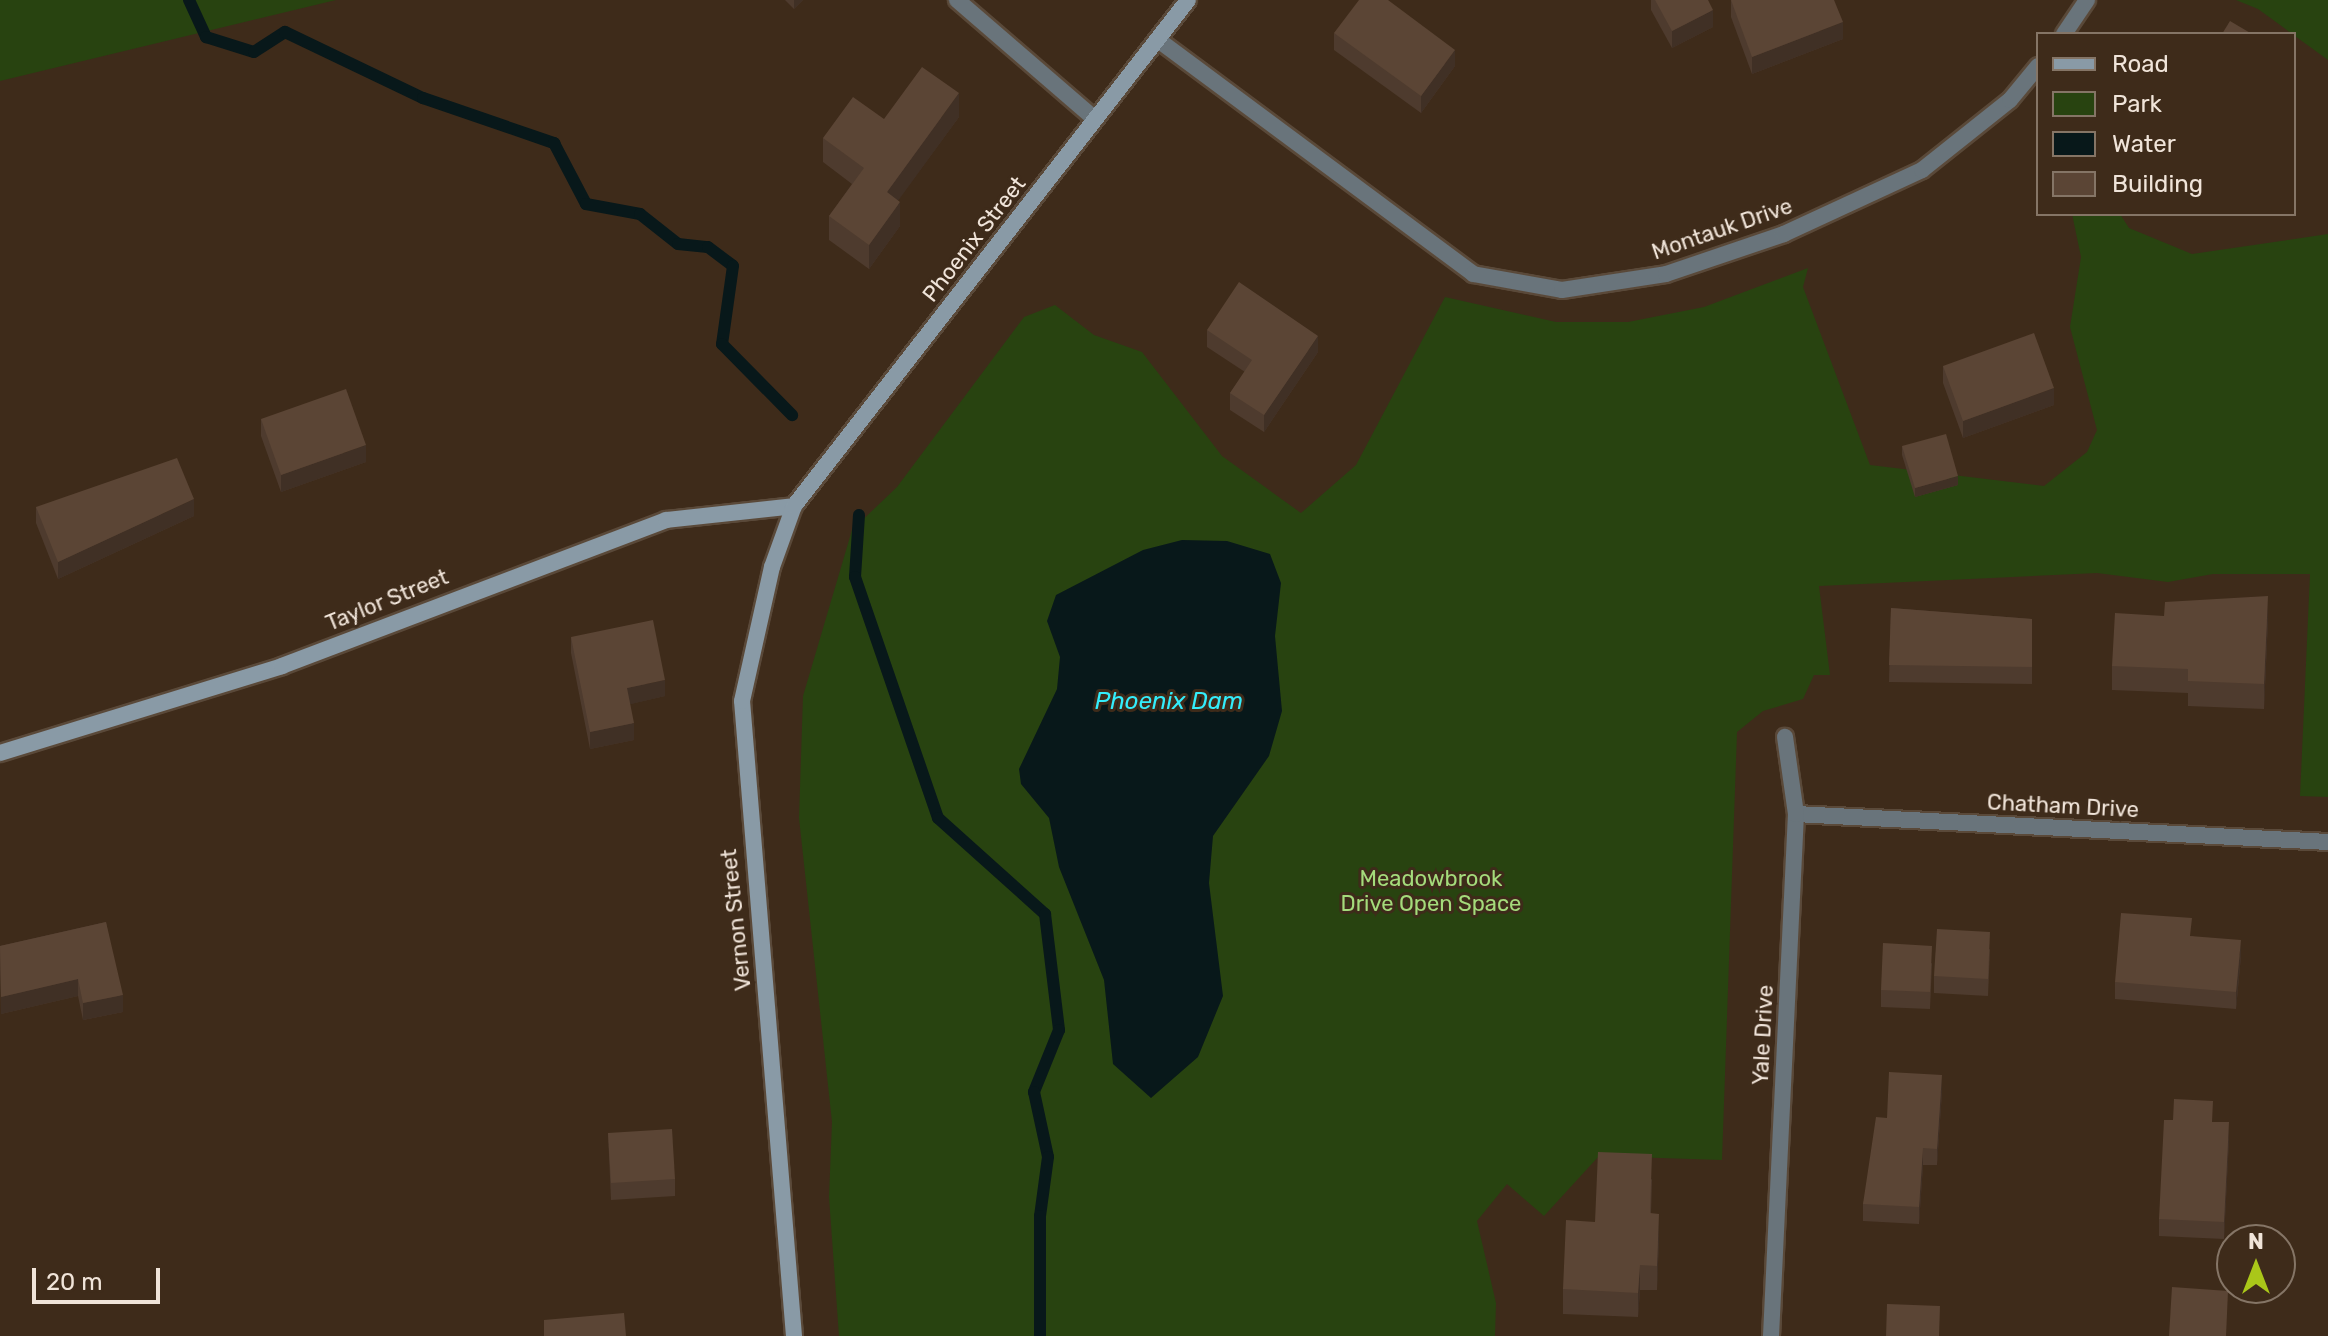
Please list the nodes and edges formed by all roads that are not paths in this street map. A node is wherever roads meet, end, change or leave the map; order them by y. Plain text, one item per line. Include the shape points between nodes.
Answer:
1 (957, 0) edge
2 (1188, 0) edge
3 (2087, 0) edge
4 (2065, 32) edge
5 (1161, 42) junction
6 (2036, 68) edge
7 (1095, 119) junction
8 (794, 506) junction
9 (1785, 737) dead end
10 (0, 753) edge
11 (1796, 814) junction
12 (2328, 842) edge
13 (794, 1336) edge
14 (1771, 1336) edge

1 - 7 street
2 - 5 street, Phoenix Street
3 - 4 street
5 - 6 street, Montauk Drive via 1473,274 1562,290 1666,274 1784,234 1922,170 2010,100
5 - 7 street, Phoenix Street
7 - 8 street, Phoenix Street
8 - 10 street, Taylor Street via 666,520 282,666
8 - 13 street, Vernon Street via 752,639 742,701
9 - 11 street, Yale Drive
11 - 12 street, Chatham Drive
11 - 14 street, Yale Drive

